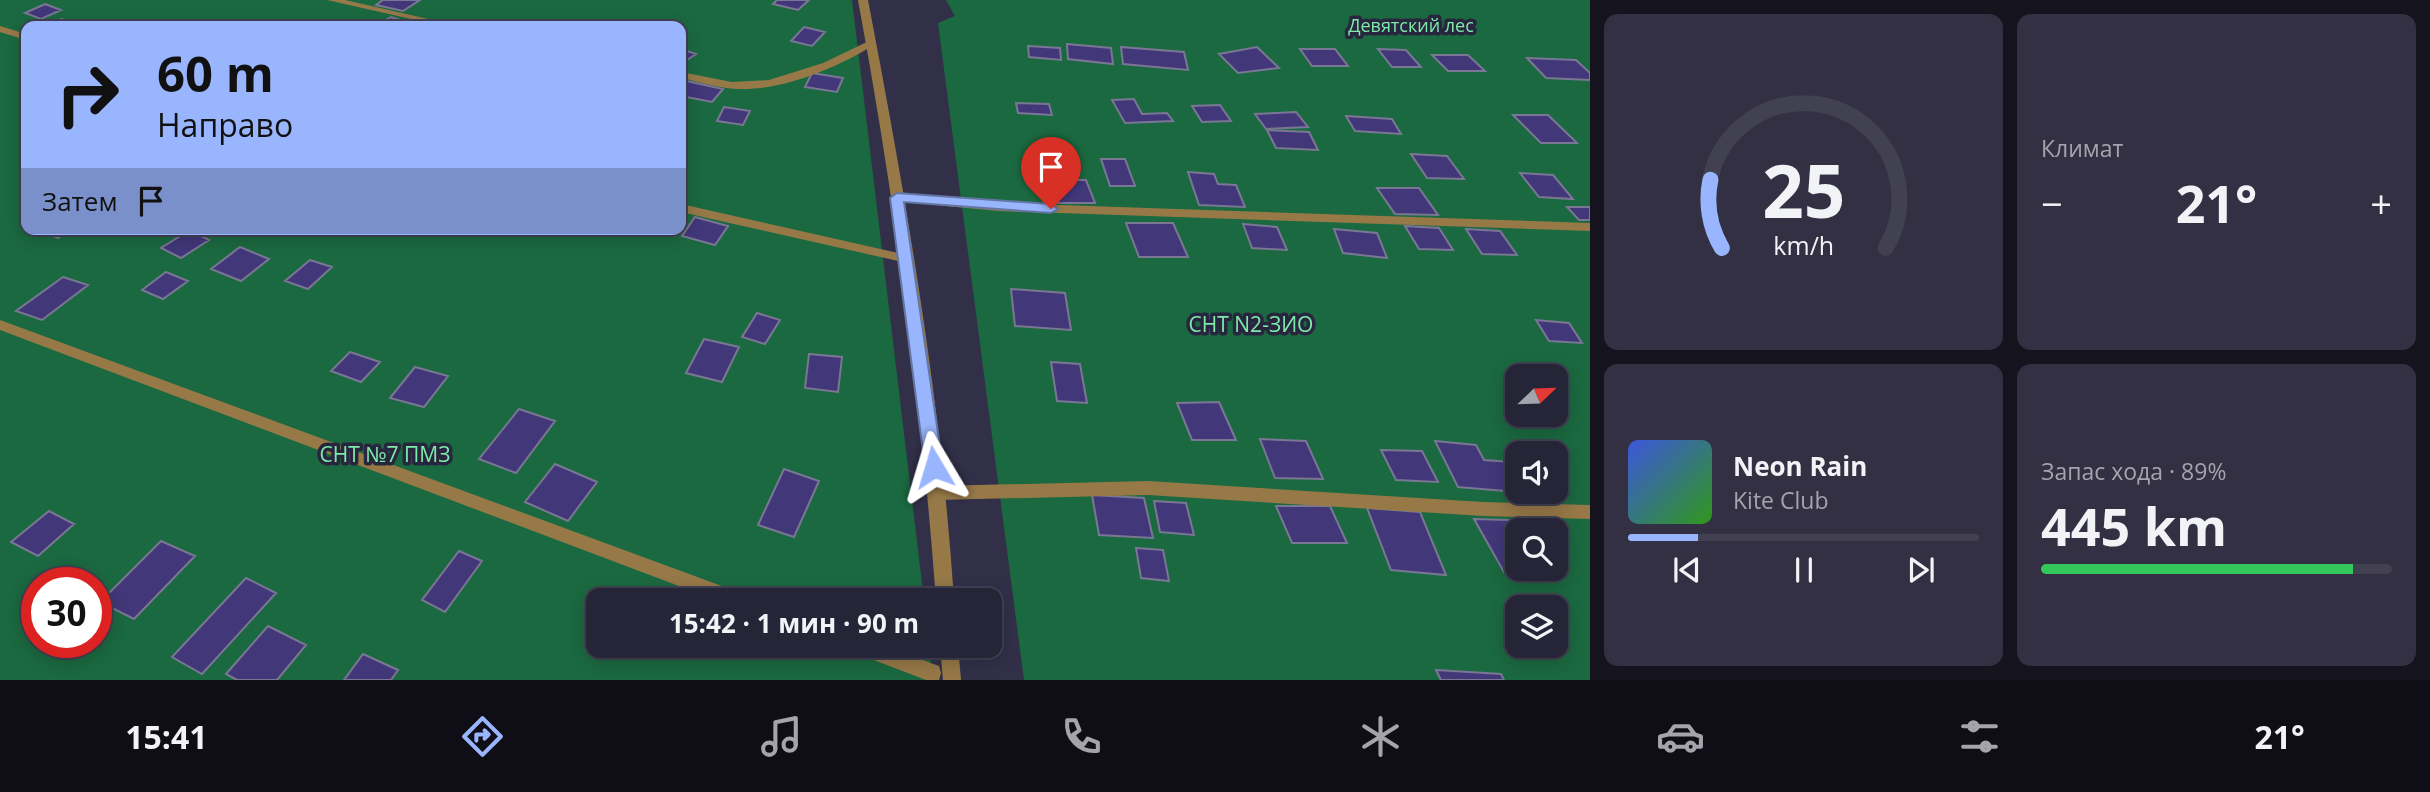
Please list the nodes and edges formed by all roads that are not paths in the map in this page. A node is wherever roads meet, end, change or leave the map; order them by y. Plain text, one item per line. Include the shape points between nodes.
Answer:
1 (332, 0) edge
2 (863, 0) edge
3 (431, 21) edge
4 (0, 29) edge
5 (21, 35) edge
6 (871, 43) junction
7 (686, 76) edge
8 (897, 198) junction
9 (686, 209) edge
10 (1590, 227) edge
11 (906, 259) junction
12 (0, 325) edge
13 (937, 493) junction
14 (1590, 512) edge
15 (706, 588) edge
16 (945, 588) edge
17 (892, 658) edge
18 (950, 658) edge
19 (932, 673) dead end
20 (952, 680) edge

1 - 3 street
2 - 6 street
4 - 5 street
6 - 7 street via 780,81 741,87
6 - 8 street
8 - 10 street via 999,207
8 - 11 street
9 - 11 street
11 - 13 street
12 - 15 street
13 - 14 street via 1148,488
13 - 16 street
17 - 19 street
18 - 20 street

